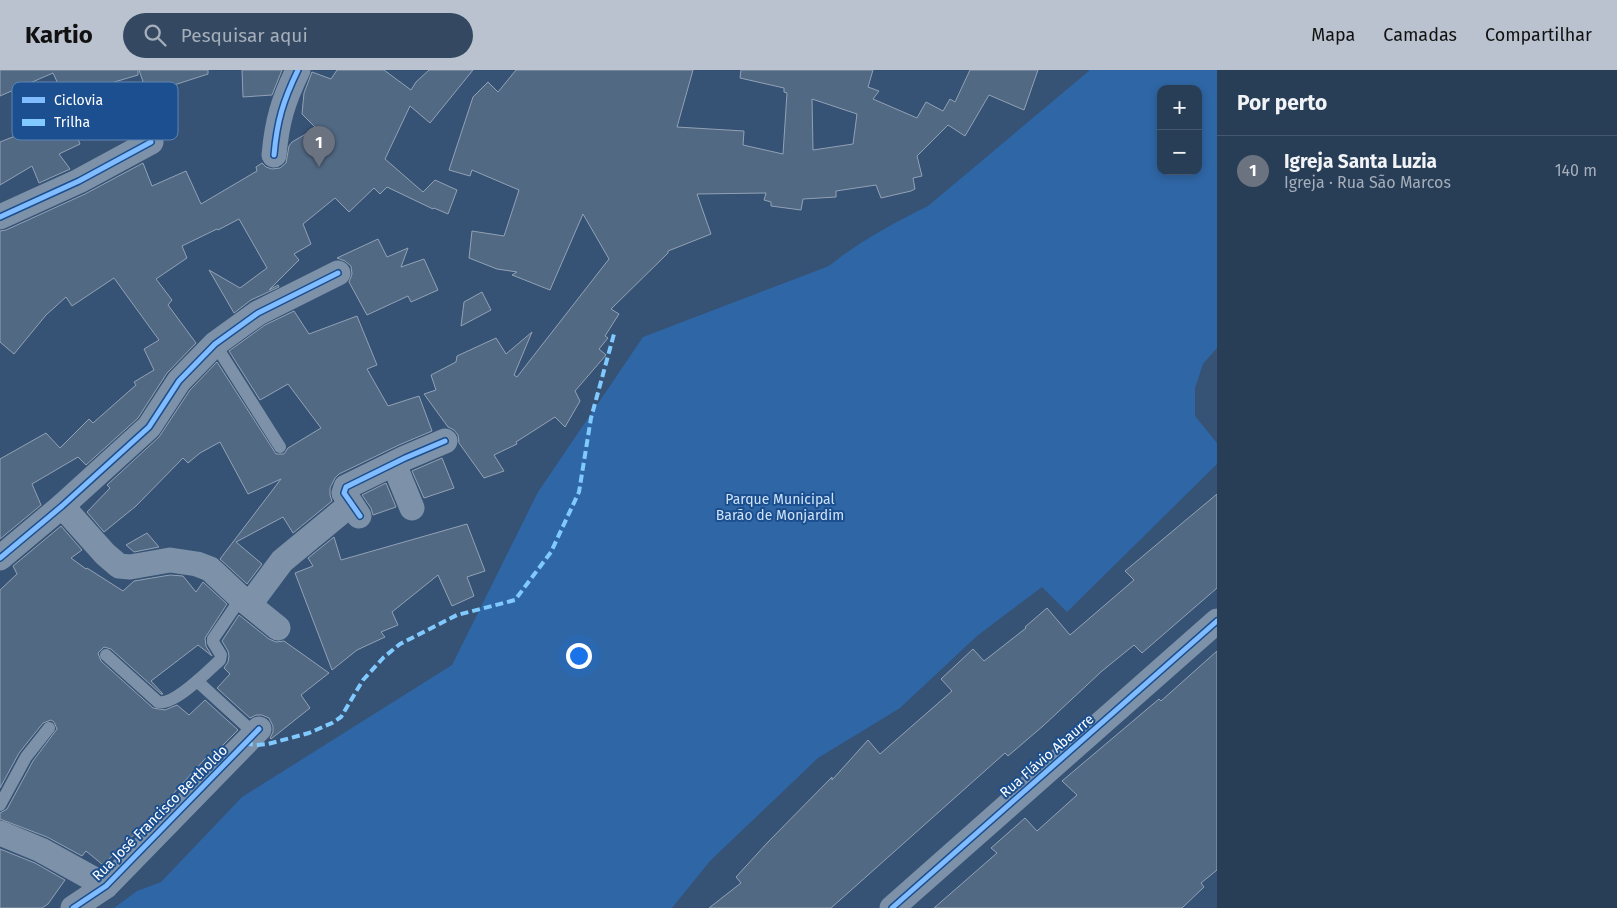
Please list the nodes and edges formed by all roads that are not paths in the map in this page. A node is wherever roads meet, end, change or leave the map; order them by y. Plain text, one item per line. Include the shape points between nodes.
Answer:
1 (298, 70) edge
2 (151, 142) dead end
3 (274, 155) dead end
4 (0, 217) edge
5 (338, 273) dead end
6 (215, 344) junction
7 (445, 441) dead end
8 (280, 447) dead end
9 (394, 464) junction
10 (62, 506) junction
11 (412, 508) dead end
12 (0, 558) edge
13 (245, 601) junction
14 (1217, 621) edge
15 (278, 628) dead end
16 (106, 655) dead end
17 (197, 681) junction
18 (49, 728) dead end
19 (257, 731) joint
20 (0, 805) edge
21 (0, 832) edge
22 (106, 886) junction
23 (74, 908) edge
24 (892, 908) edge

1 - 3 street via 278,118
2 - 4 street
5 - 6 street via 258,313
6 - 8 lane
6 - 10 street via 179,381 149,427
7 - 9 street
9 - 11 street
9 - 13 street via 346,487 344,493 355,510 282,561
10 - 12 street
10 - 13 street via 104,554 119,566 125,568 170,560 202,566 210,569
13 - 15 street
13 - 17 lane via 213,639 220,660
14 - 24 street, Rua Flávio Abaurre
16 - 17 lane via 158,702 167,702
17 - 19 lane
18 - 20 lane via 23,762
19 - 22 street, Rua José Francisco Bertholdo
21 - 22 street via 41,850
22 - 23 street, Rua José Francisco Bertholdo

